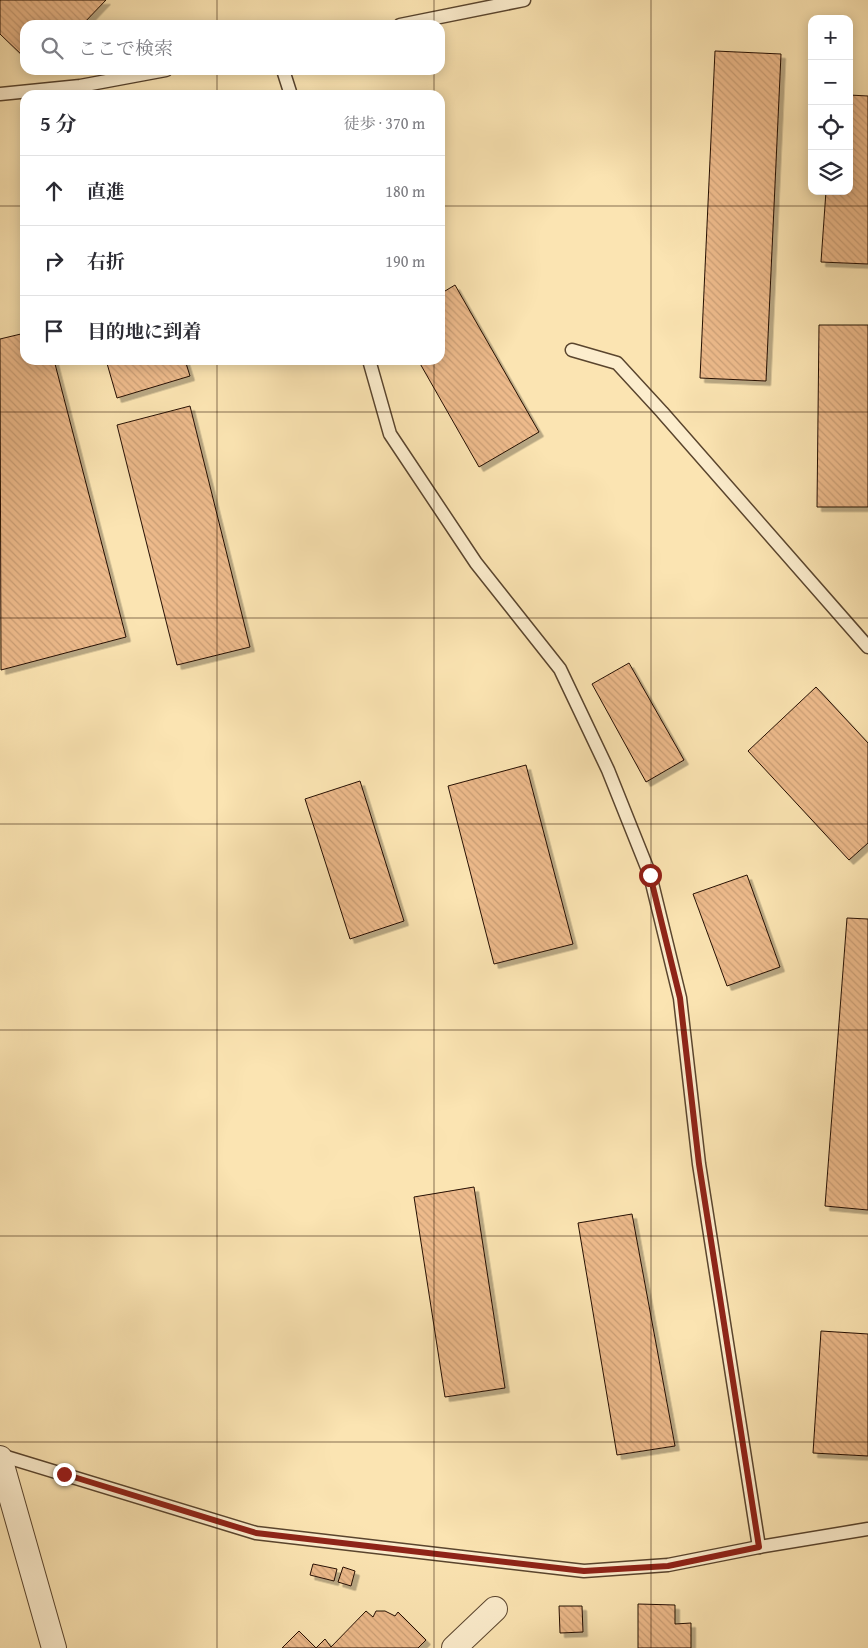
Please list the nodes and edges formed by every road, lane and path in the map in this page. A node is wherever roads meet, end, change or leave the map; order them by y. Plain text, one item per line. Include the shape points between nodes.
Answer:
1 (524, 0) edge
2 (425, 20) edge
3 (139, 75) edge
4 (284, 75) edge
5 (40, 90) edge
6 (289, 90) edge
7 (20, 92) edge
8 (0, 94) edge
9 (572, 350) dead end
10 (369, 365) edge
11 (868, 647) edge
12 (0, 1456) edge
13 (868, 1529) edge
14 (759, 1547) junction
15 (495, 1608) dead end
16 (54, 1648) edge
17 (454, 1648) edge

1 - 2 lane
3 - 5 lane
4 - 6 lane
7 - 8 lane
9 - 11 lane via 617,363
10 - 14 lane via 390,434 476,563 560,669 608,770 650,875 680,998 699,1164
12 - 14 lane via 256,1533 584,1571 668,1566
12 - 16 street
13 - 14 lane
15 - 17 street

